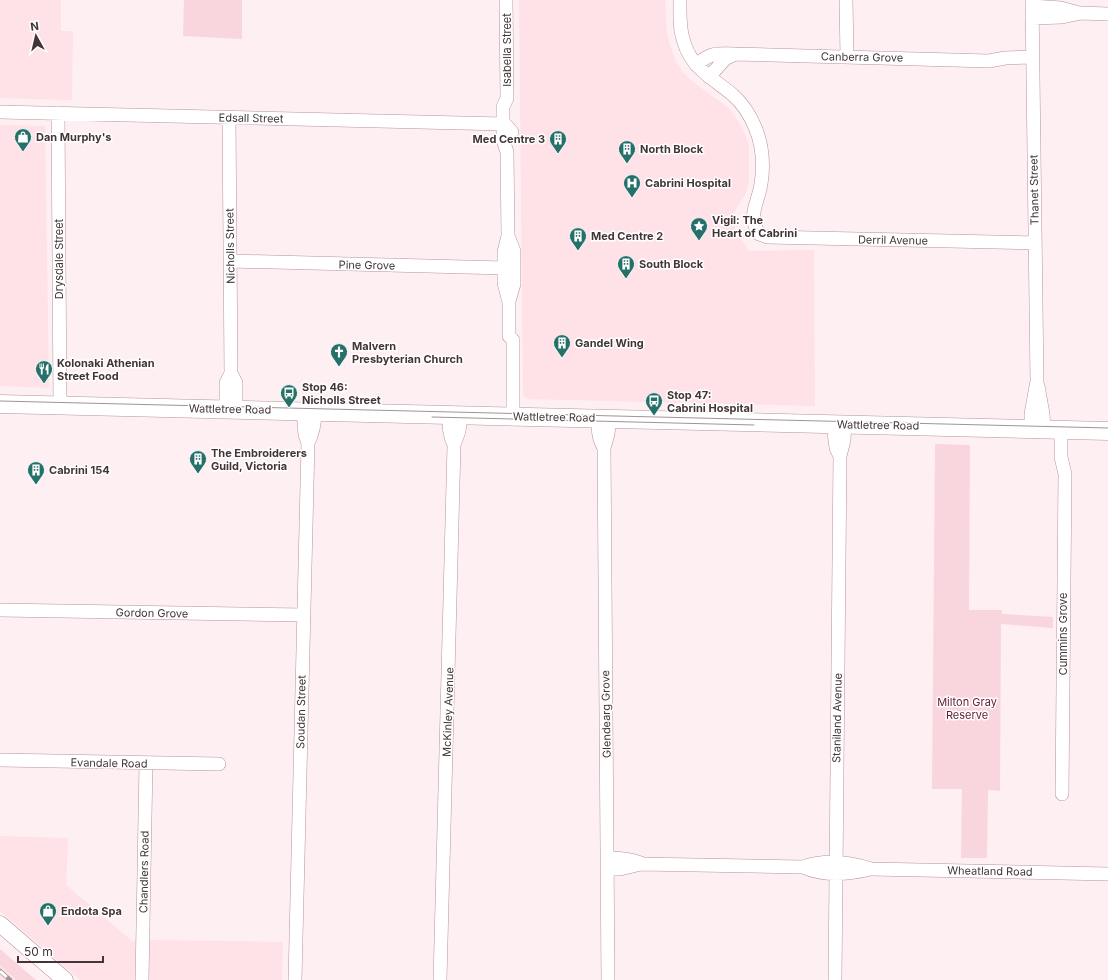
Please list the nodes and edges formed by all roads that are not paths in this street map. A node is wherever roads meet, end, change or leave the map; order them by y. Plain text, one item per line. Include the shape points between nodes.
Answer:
1 (506, 0) edge
2 (680, 0) edge
3 (846, 0) edge
4 (1032, 8) edge
5 (1108, 14) edge
6 (735, 54) junction
7 (847, 57) junction
8 (1033, 62) junction
9 (696, 65) junction
10 (709, 77) junction
11 (0, 112) edge
12 (58, 113) junction
13 (229, 118) junction
14 (507, 128) junction
15 (508, 236) junction
16 (1035, 243) junction
17 (230, 261) junction
18 (504, 268) junction
19 (509, 302) junction
20 (0, 404) edge
21 (60, 405) junction
22 (231, 409) junction
23 (309, 411) junction
24 (455, 415) junction
25 (509, 416) junction
26 (604, 418) junction
27 (839, 424) junction
28 (1051, 429) junction
29 (1108, 431) edge
30 (0, 610) edge
31 (304, 616) junction
32 (0, 760) edge
33 (146, 764) junction
34 (219, 764) dead end
35 (1062, 794) dead end
36 (607, 863) junction
37 (836, 868) junction
38 (1108, 874) edge
39 (0, 924) edge
40 (0, 937) edge
41 (50, 980) edge
42 (65, 980) edge
43 (142, 980) edge
44 (295, 980) edge
45 (440, 980) edge
46 (608, 980) edge
47 (835, 980) edge

1 - 14 street, Isabella Street via 507,100 503,107
2 - 9 street via 682,35 688,53
3 - 7 street
4 - 5 street via 1062,17 1081,13
4 - 8 street, Thanet Street
6 - 7 street, Canberra Grove
6 - 9 street, Canberra Grove via 716,53
6 - 10 street via 725,59
7 - 8 street, Canberra Grove via 989,61 1005,65
8 - 16 street, Thanet Street
9 - 10 street
10 - 16 street, Derril Avenue via 743,105 756,129 763,167 753,214 755,228 759,234 767,237
11 - 12 street, Edsall Street
12 - 13 street, Edsall Street
12 - 21 street, Drysdale Street
13 - 14 street, Edsall Street
13 - 17 street, Nicholls Street
14 - 15 street, Isabella Street via 503,140 507,152
15 - 18 street, Isabella Street
15 - 19 street, Isabella Street via 514,251 514,284
16 - 28 street, Thanet Street via 1037,381 1043,414
17 - 18 street, Pine Grove
17 - 22 street, Nicholls Street via 231,373 236,383
18 - 19 street, Isabella Street via 504,283
19 - 25 street, Isabella Street via 509,336 513,340
20 - 21 main road, Wattletree Road
21 - 22 main road, Wattletree Road
22 - 23 main road, Wattletree Road
23 - 24 main road, Wattletree Road
23 - 31 street, Soudan Street via 315,423 308,444
24 - 25 main road, Wattletree Road
24 - 45 street, McKinley Avenue via 459,431 454,445
25 - 26 main road, Wattletree Road
26 - 27 main road, Wattletree Road
26 - 36 street, Glendearg Grove via 608,434 604,448
27 - 28 main road, Wattletree Road
27 - 37 street, Staniland Avenue via 844,440 840,456
28 - 29 main road, Wattletree Road
28 - 35 street, Cummins Grove via 1069,457 1065,474
30 - 31 street, Gordon Grove
31 - 44 street, Soudan Street
32 - 33 street, Evandale Road
33 - 34 street, Evandale Road
33 - 43 street, Chandlers Road
36 - 37 street, Wheatland Road via 620,858 641,864 803,867 813,863
36 - 46 street, Glendearg Grove
37 - 38 street, Wheatland Road via 859,865 871,868
37 - 47 street, Staniland Avenue
39 - 42 street
40 - 41 street

